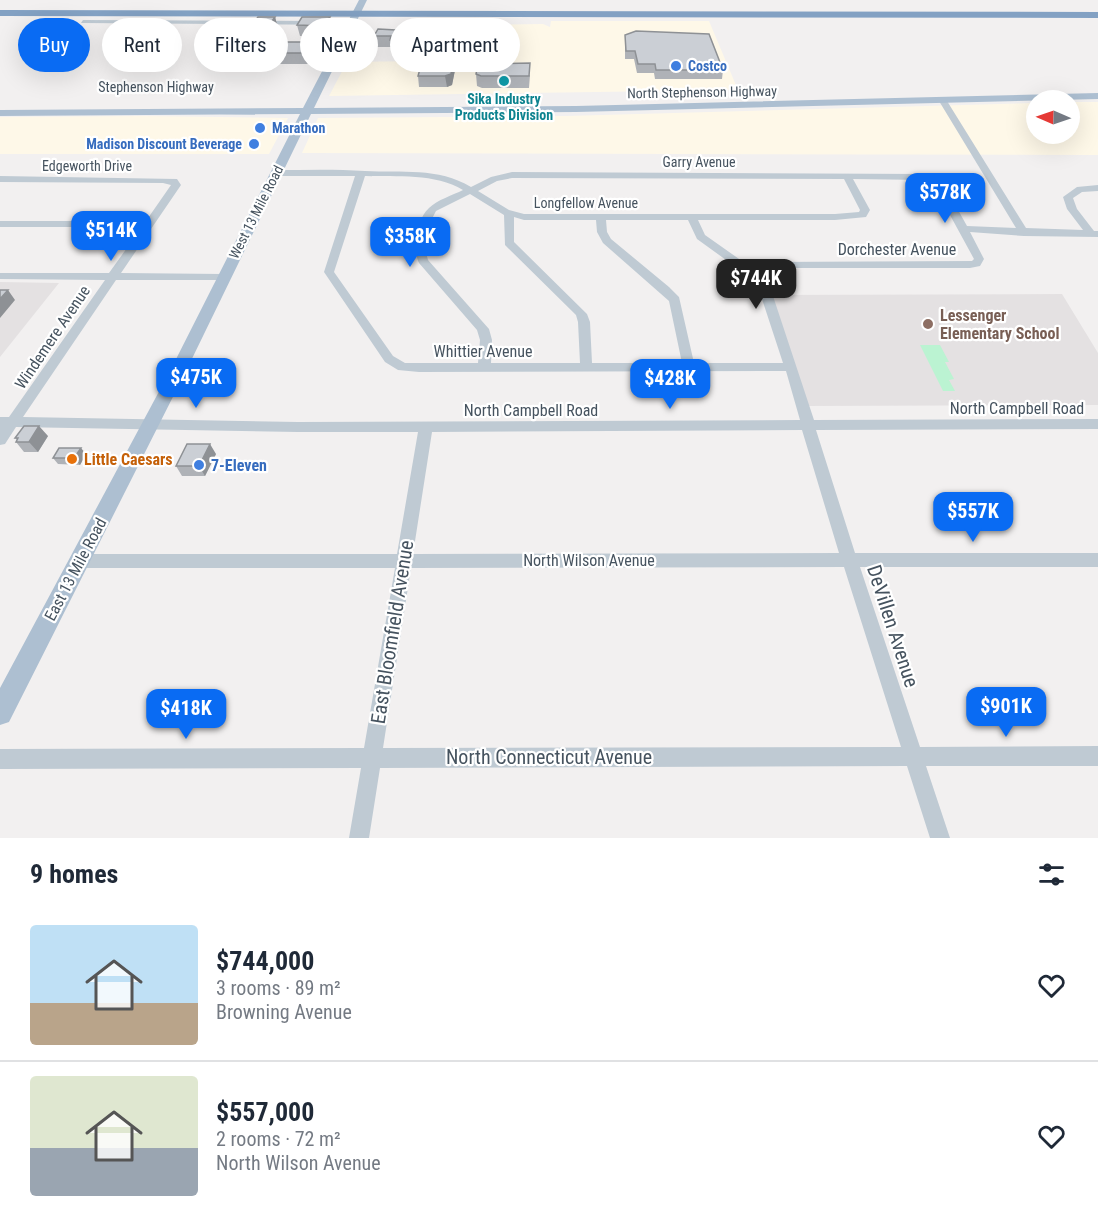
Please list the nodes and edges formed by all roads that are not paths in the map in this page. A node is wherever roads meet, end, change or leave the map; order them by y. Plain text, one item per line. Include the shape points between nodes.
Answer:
1 (363, 0) edge
2 (0, 7) edge
3 (1098, 9) edge
4 (344, 10) junction
5 (374, 11) junction
6 (0, 13) edge
7 (1098, 15) edge
8 (354, 18) edge
9 (90, 22) edge
10 (300, 23) edge
11 (327, 72) edge
12 (1098, 86) edge
13 (1041, 87) junction
14 (1008, 88) junction
15 (887, 92) junction
16 (740, 96) junction
17 (1098, 96) edge
18 (605, 98) junction
19 (542, 99) junction
20 (433, 100) junction
21 (975, 100) junction
22 (279, 101) junction
23 (416, 101) junction
24 (943, 101) junction
25 (0, 102) edge
26 (214, 102) junction
27 (817, 104) junction
28 (310, 106) junction
29 (677, 108) junction
30 (576, 109) junction
31 (520, 110) junction
32 (365, 111) junction
33 (100, 112) junction
34 (197, 112) junction
35 (343, 112) junction
36 (0, 113) edge
37 (276, 173) junction
38 (361, 173) junction
39 (847, 176) junction
40 (0, 179) edge
41 (174, 181) joint
42 (1098, 188) edge
43 (470, 190) junction
44 (509, 213) junction
45 (601, 217) junction
46 (692, 217) junction
47 (0, 224) edge
48 (150, 224) junction
49 (963, 229) junction
50 (1024, 233) junction
51 (1094, 234) edge
52 (747, 270) junction
53 (0, 276) edge
54 (114, 277) junction
55 (223, 277) junction
56 (484, 367) junction
57 (586, 367) junction
58 (689, 367) junction
59 (791, 368) junction
60 (6, 422) edge
61 (150, 424) junction
62 (1098, 424) edge
63 (807, 426) junction
64 (426, 427) junction
65 (0, 440) edge
66 (849, 560) junction
67 (1098, 560) edge
68 (80, 561) junction
69 (404, 561) junction
70 (0, 713) edge
71 (913, 756) junction
72 (1098, 756) edge
73 (372, 758) junction
74 (0, 759) edge
75 (359, 838) edge
76 (940, 838) edge

1 - 8 main road, West 13 Mile Road
2 - 4 highway
3 - 5 highway
4 - 5 highway
4 - 6 highway
5 - 7 highway
9 - 10 street
11 - 28 main road, West 13 Mile Road
12 - 13 main road, North Stephenson Highway
13 - 14 main road, North Stephenson Highway
13 - 21 main road via 1048,94
14 - 15 main road, North Stephenson Highway
14 - 24 main road via 945,92
15 - 16 main road, North Stephenson Highway
15 - 27 main road via 894,96 893,100
16 - 18 main road, North Stephenson Highway
16 - 29 main road via 669,101
17 - 21 main road, North Stephenson Highway
18 - 19 main road, North Stephenson Highway
18 - 30 main road via 607,103 603,106
19 - 20 main road, North Stephenson Highway
19 - 31 main road via 510,104
20 - 23 main road, North Stephenson Highway
20 - 32 main road via 436,105 431,109
21 - 24 main road, North Stephenson Highway
22 - 26 main road, Stephenson Highway
22 - 28 main road, Stephenson Highway
22 - 34 main road via 281,107 275,109
23 - 28 main road, North Stephenson Highway
23 - 35 main road via 338,105 336,108
24 - 27 main road, North Stephenson Highway
24 - 50 street
25 - 26 main road, Stephenson Highway
26 - 33 main road via 110,104 99,107
27 - 29 main road, North Stephenson Highway
28 - 34 main road, Stephenson Highway
28 - 35 main road, North Stephenson Highway
28 - 37 main road, West 13 Mile Road
29 - 30 main road, North Stephenson Highway
30 - 31 main road, North Stephenson Highway
31 - 32 main road, North Stephenson Highway
32 - 35 main road, North Stephenson Highway
33 - 34 main road, Stephenson Highway
33 - 36 main road, Stephenson Highway
37 - 38 street, Longfellow Avenue
37 - 55 main road, West 13 Mile Road
38 - 43 street, Longfellow Avenue via 438,177
38 - 56 street, Whittier Avenue via 329,265 332,280 397,365
39 - 43 street, Garry Avenue via 518,174 494,178
39 - 46 street, Longfellow Avenue via 865,210 862,215
39 - 49 street, Garry Avenue via 932,178 940,185
40 - 41 street, Edgeworth Drive
41 - 48 street, Windemere Avenue via 175,187
42 - 51 street via 1080,189 1068,197 1072,209
43 - 44 street, Longfellow Avenue
43 - 56 street, Garry Avenue via 430,211 420,255 483,329
44 - 45 street, Longfellow Avenue via 524,217
44 - 57 street via 509,243 581,314
45 - 46 street, Longfellow Avenue
45 - 58 street via 603,235 609,243 675,300
46 - 52 street, DeVillen Avenue via 700,237
47 - 48 street
48 - 54 street, Windemere Avenue
49 - 50 street
49 - 52 street, Dorchester Avenue via 979,259 976,264 766,265
50 - 51 street
52 - 59 street, DeVillen Avenue via 763,287
53 - 54 street
54 - 55 street
54 - 60 street, Windemere Avenue
55 - 61 main road, West 13 Mile Road
56 - 57 street, Whittier Avenue
57 - 58 street, Whittier Avenue
58 - 59 street, Whittier Avenue
59 - 63 street, DeVillen Avenue
60 - 61 street, North Campbell Road
60 - 65 street, Windemere Avenue
61 - 64 street, North Campbell Road
61 - 68 main road, East 13 Mile Road
62 - 63 street, North Campbell Road
63 - 64 street, North Campbell Road
63 - 66 street, DeVillen Avenue
64 - 69 street, East Bloomfield Avenue
66 - 67 street, North Wilson Avenue
66 - 69 street, North Wilson Avenue
66 - 71 street, DeVillen Avenue
68 - 69 street, North Wilson Avenue
68 - 70 main road, East 13 Mile Road
69 - 73 street, East Bloomfield Avenue
71 - 72 street, North Connecticut Avenue
71 - 73 street, North Connecticut Avenue
71 - 76 street, DeVillen Avenue
73 - 74 street, North Connecticut Avenue
73 - 75 street, East Bloomfield Avenue

